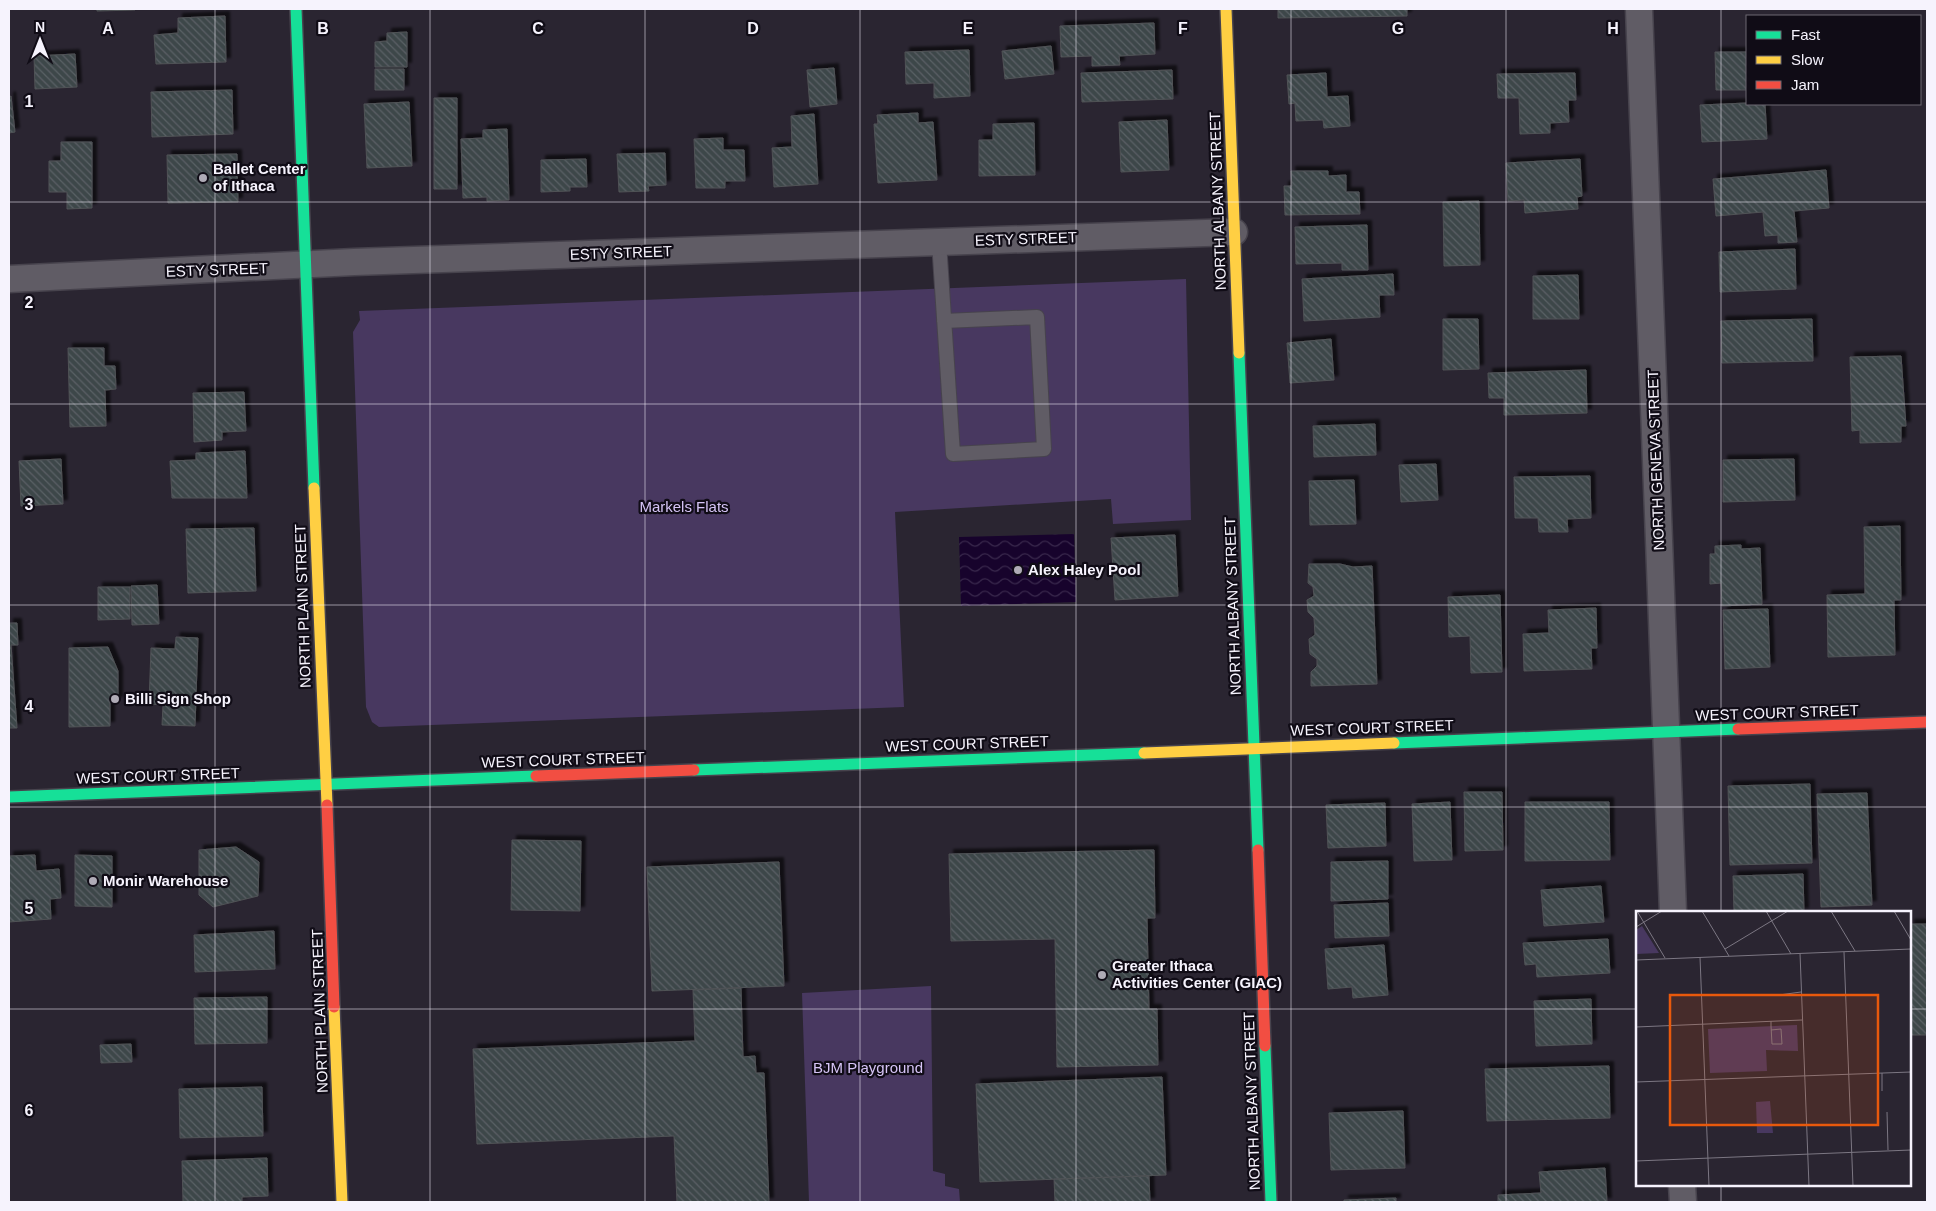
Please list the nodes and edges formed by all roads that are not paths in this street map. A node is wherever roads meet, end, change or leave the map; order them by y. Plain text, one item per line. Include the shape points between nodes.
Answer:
1 (296, 9) edge
2 (1226, 9) edge
3 (1639, 9) edge
4 (1234, 232) junction
5 (940, 242) junction
6 (305, 266) junction
7 (9, 279) edge
8 (944, 321) junction
9 (1927, 722) edge
10 (1666, 732) junction
11 (1254, 747) junction
12 (326, 784) junction
13 (9, 796) edge
14 (1673, 911) edge
15 (1682, 1186) edge
16 (342, 1202) edge
17 (1271, 1202) edge
18 (1683, 1202) edge

1 - 6 street, NORTH PLAIN STREET
2 - 4 street, NORTH ALBANY STREET
3 - 10 street, NORTH GENEVA STREET
4 - 5 street, ESTY STREET
4 - 11 street, NORTH ALBANY STREET
5 - 6 street, ESTY STREET
5 - 8 lane
6 - 7 street, ESTY STREET
6 - 12 street, NORTH PLAIN STREET
8 - 8 lane via 1037,317 1044,450 952,454
9 - 10 street, WEST COURT STREET
10 - 11 street, WEST COURT STREET
10 - 14 street, NORTH GENEVA STREET
11 - 12 street, WEST COURT STREET
11 - 17 street, NORTH ALBANY STREET
12 - 13 street, WEST COURT STREET
12 - 16 street, NORTH PLAIN STREET
15 - 18 street

